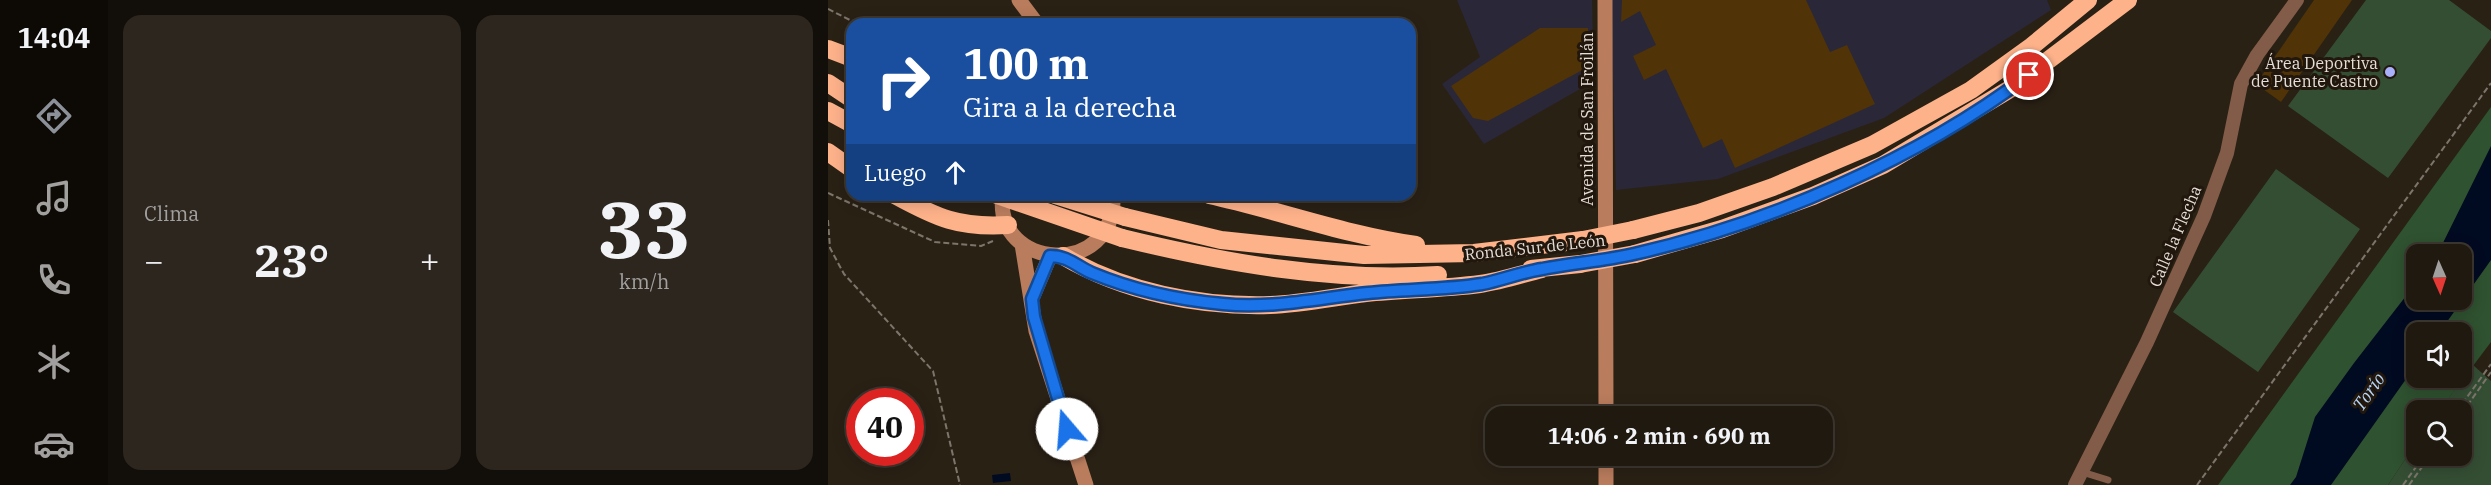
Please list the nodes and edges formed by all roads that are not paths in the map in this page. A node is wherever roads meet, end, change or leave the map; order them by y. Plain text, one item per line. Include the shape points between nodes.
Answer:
1 (1019, 0) edge
2 (1605, 0) edge
3 (2088, 0) edge
4 (2128, 0) edge
5 (2297, 0) edge
6 (1032, 18) edge
7 (828, 49) edge
8 (846, 56) edge
9 (828, 83) edge
10 (846, 95) edge
11 (828, 111) edge
12 (846, 121) edge
13 (828, 152) edge
14 (846, 165) edge
15 (907, 201) edge
16 (1003, 201) edge
17 (1014, 201) edge
18 (1074, 201) edge
19 (1113, 201) edge
20 (1237, 201) edge
21 (1015, 234) junction
22 (1474, 253) junction
23 (1057, 256) junction
24 (1542, 269) junction
25 (1032, 299) junction
26 (1606, 406) edge
27 (1606, 466) edge
28 (2082, 472) junction
29 (2108, 480) dead end
30 (1086, 485) edge
31 (1606, 485) edge
32 (2075, 485) edge

1 - 6 street
2 - 26 street, Avenida de San Froilán
3 - 22 highway, Ronda Sur de León, bridge via 1971,90 1872,145 1773,187 1699,213 1633,230
4 - 24 highway, Ronda Sur de León, bridge via 2010,89 1883,165 1722,229 1635,254
5 - 28 street, Calle la Flecha via 2241,84 2227,153 2204,216
7 - 8 highway
9 - 10 highway
11 - 12 highway
13 - 14 highway
15 - 21 highway via 944,220
16 - 21 street via 1004,213
17 - 24 highway, Ronda Sur de León, bridge via 1122,238 1205,258 1288,270 1420,277
18 - 22 highway, Ronda Sur de León, bridge via 1221,240 1364,255
19 - 23 street via 1113,211 1101,237 1077,253
20 - 22 highway via 1375,239
21 - 23 street via 1035,252
21 - 25 street
23 - 24 highway via 1144,290 1225,304 1271,305 1481,284
23 - 25 street
25 - 30 street via 1036,331
27 - 31 street
28 - 29 lane
28 - 32 street, Calle la Flecha

